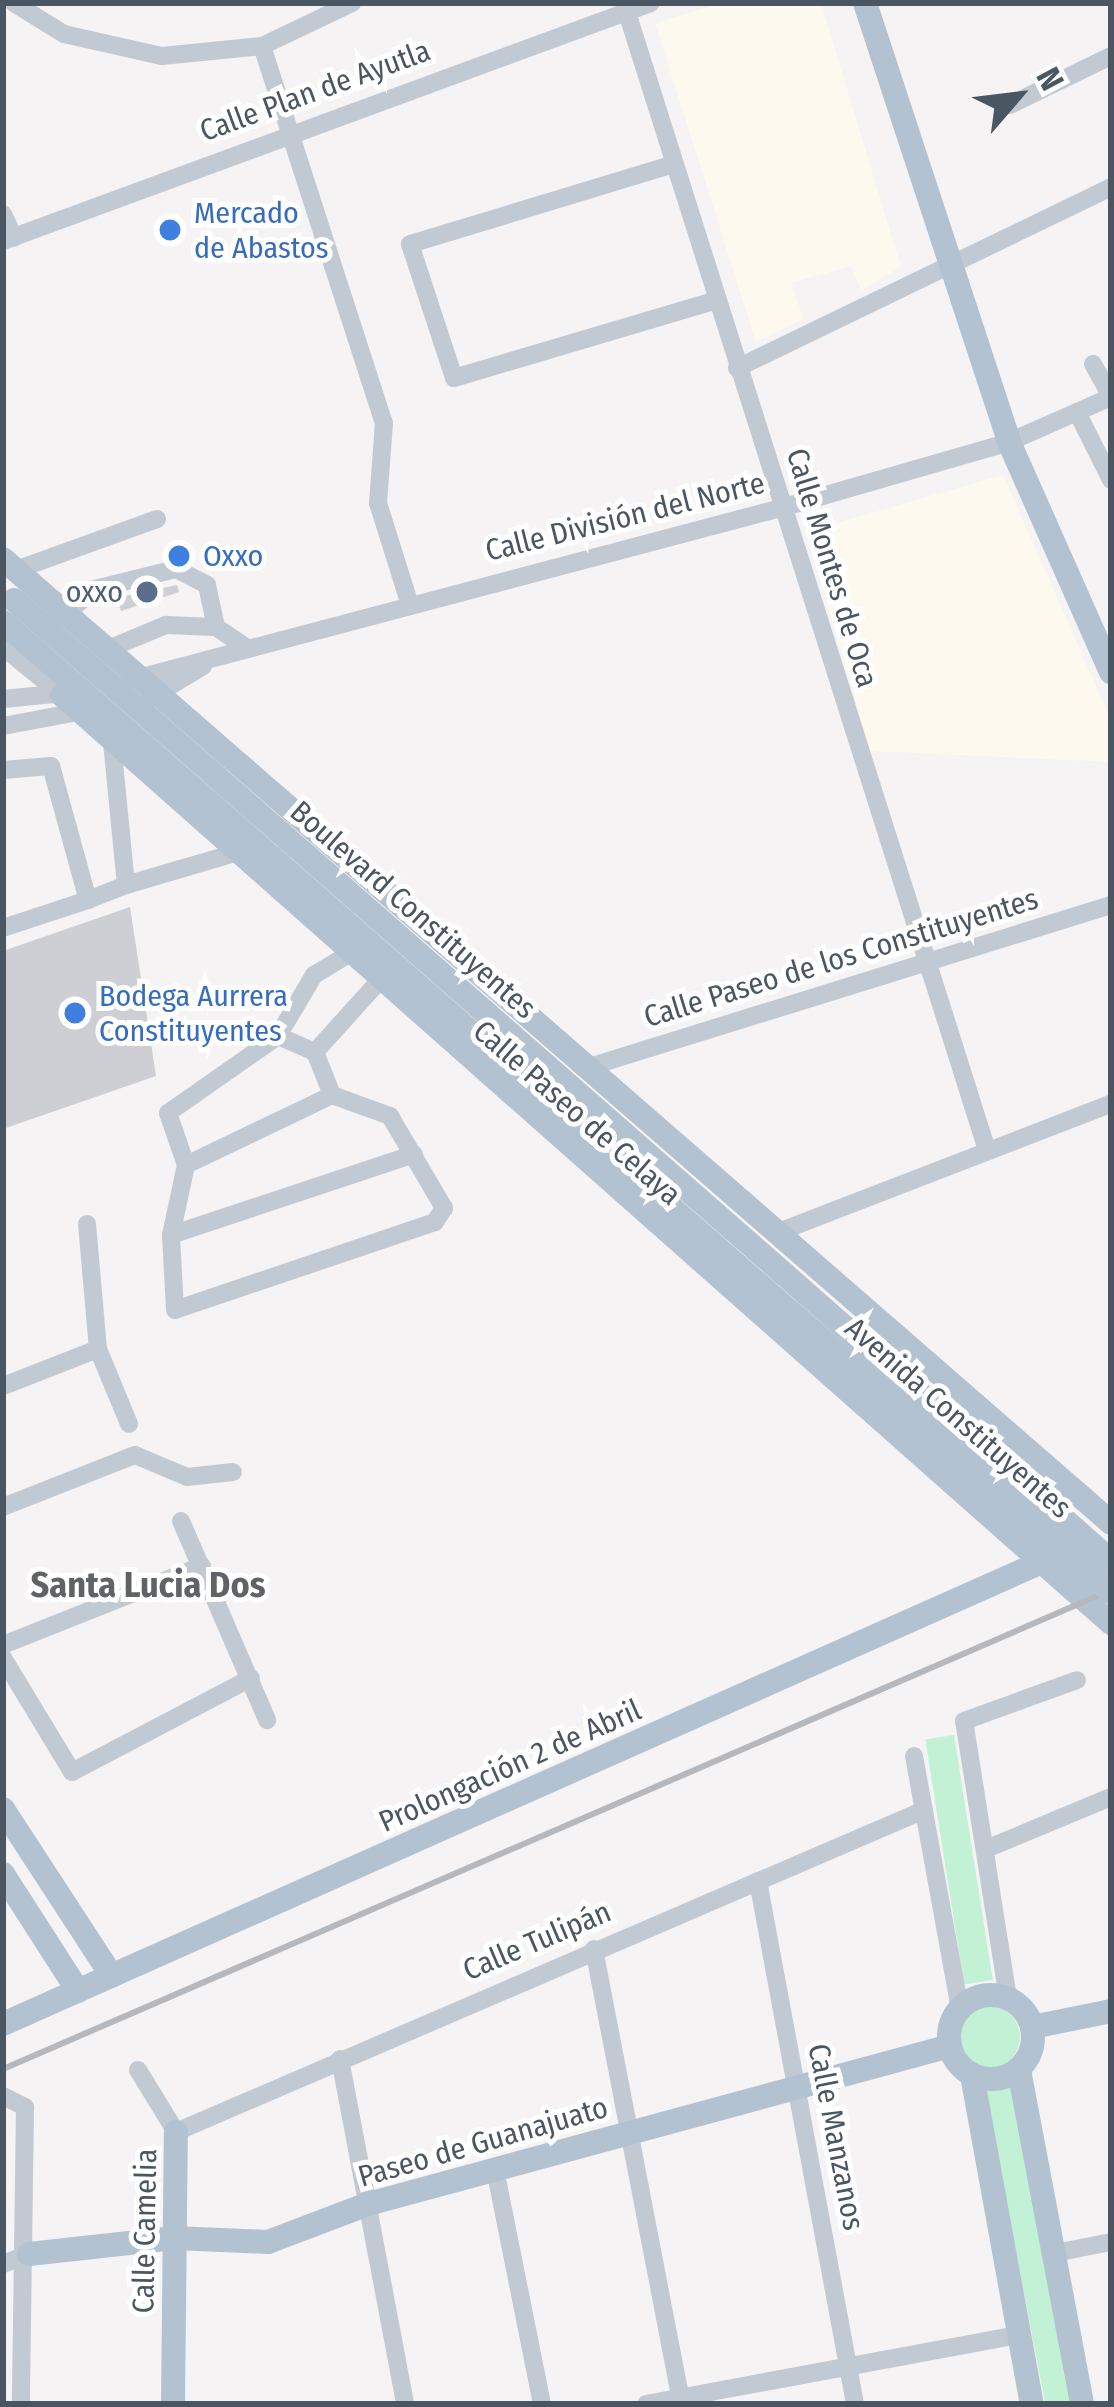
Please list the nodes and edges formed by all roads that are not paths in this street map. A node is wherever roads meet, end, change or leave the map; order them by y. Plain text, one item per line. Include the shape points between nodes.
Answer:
1 (14, 3) edge
2 (352, 3) edge
3 (651, 3) edge
4 (872, 6) edge
5 (625, 7) edge
6 (262, 46) junction
7 (1111, 56) edge
8 (1010, 104) dead end
9 (292, 130) junction
10 (674, 164) junction
11 (1111, 187) edge
12 (3, 214) edge
13 (9, 240) edge
14 (950, 267) junction
15 (717, 300) junction
16 (1093, 364) dead end
17 (737, 368) junction
18 (1111, 397) edge
19 (1077, 412) junction
20 (1009, 442) junction
21 (1111, 480) edge
22 (782, 508) junction
23 (157, 519) dead end
24 (8, 588) edge
25 (409, 602) junction
26 (59, 608) junction
27 (216, 627) junction
28 (1104, 640) edge
29 (3, 647) edge
30 (248, 648) junction
31 (108, 649) junction
32 (217, 656) junction
33 (23, 664) junction
34 (1111, 672) edge
35 (142, 678) junction
36 (163, 695) junction
37 (3, 699) edge
38 (70, 704) junction
39 (3, 726) edge
40 (211, 737) junction
41 (112, 742) junction
42 (3, 770) edge
43 (157, 784) junction
44 (235, 853) junction
45 (126, 885) junction
46 (88, 901) junction
47 (1111, 905) edge
48 (3, 928) edge
49 (350, 953) junction
50 (925, 964) junction
51 (380, 980) junction
52 (278, 1036) junction
53 (315, 1052) junction
54 (589, 1067) junction
55 (332, 1095) junction
56 (1111, 1104) edge
57 (987, 1150) junction
58 (414, 1154) junction
59 (186, 1165) junction
60 (87, 1224) dead end
61 (776, 1233) junction
62 (171, 1235) junction
63 (806, 1259) junction
64 (769, 1292) junction
65 (874, 1319) junction
66 (98, 1349) junction
67 (823, 1371) junction
68 (3, 1386) edge
69 (129, 1424) dead end
70 (233, 1472) dead end
71 (1071, 1489) junction
72 (3, 1507) edge
73 (1041, 1515) junction
74 (181, 1521) dead end
75 (1000, 1525) junction
76 (1111, 1527) edge
77 (1111, 1561) edge
78 (1042, 1562) junction
79 (202, 1566) junction
80 (1111, 1592) edge
81 (1111, 1623) edge
82 (3, 1645) edge
83 (3, 1658) edge
84 (250, 1678) junction
85 (1077, 1680) dead end
86 (267, 1720) dead end
87 (914, 1756) dead end
88 (1111, 1797) edge
89 (3, 1809) edge
90 (924, 1810) junction
91 (986, 1849) junction
92 (3, 1874) edge
93 (758, 1881) junction
94 (594, 1949) junction
95 (112, 1976) junction
96 (78, 1991) junction
97 (1008, 1998) junction
98 (960, 2008) junction
99 (1111, 2011) edge
100 (3, 2024) edge
101 (1032, 2026) junction
102 (950, 2046) junction
103 (340, 2059) junction
104 (138, 2070) dead end
105 (1019, 2070) junction
106 (972, 2075) junction
107 (796, 2086) junction
108 (3, 2096) edge
109 (630, 2131) junction
110 (176, 2132) junction
111 (495, 2169) junction
112 (368, 2204) junction
113 (174, 2238) junction
114 (1111, 2242) edge
115 (1055, 2253) junction
116 (29, 2254) junction
117 (3, 2264) edge
118 (1019, 2335) junction
119 (849, 2367) junction
120 (681, 2401) edge
121 (19, 2404) edge
122 (173, 2404) edge
123 (405, 2404) edge
124 (542, 2404) edge
125 (646, 2404) edge
126 (855, 2404) edge
127 (1032, 2404) edge
128 (1082, 2404) edge

1 - 6 street via 64,34 163,56
2 - 6 street
3 - 5 street, Calle Plan de Ayutla
4 - 14 main road
5 - 9 street, Calle Plan de Ayutla
5 - 10 street, Calle Montes de Oca
6 - 9 street
7 - 8 street
9 - 13 street, Calle Plan de Ayutla
9 - 25 street via 384,422 378,503
10 - 15 street, Calle Montes de Oca
10 - 15 street via 410,244 454,378
11 - 14 street
12 - 13 street
14 - 17 street
14 - 20 main road
15 - 17 street, Calle Montes de Oca
16 - 18 street
17 - 22 street, Calle Montes de Oca
18 - 19 street, Calle División del Norte
19 - 20 street, Calle División del Norte
19 - 21 street
20 - 22 street, Calle División del Norte
20 - 28 main road
22 - 25 street, Calle División del Norte
22 - 50 street, Calle Montes de Oca
23 - 24 street
24 - 26 main road, Calle Paseo de Celaya
24 - 64 main road, Boulevard Constituyentes, bridge via 203,781
25 - 30 street, Calle División del Norte
26 - 27 street via 176,569 207,585
26 - 31 main road, Calle Paseo de Celaya
26 - 33 street via 55,650
27 - 30 street
27 - 31 street via 166,625
28 - 34 main road
29 - 33 street, Calle Paseo de Celaya
30 - 32 street, Calle División del Norte
31 - 35 main road, Calle Paseo de Celaya
32 - 35 street, Calle División del Norte
32 - 36 street, Calle División del Norte
33 - 38 street, Calle Paseo de Celaya
35 - 36 main road, Calle Paseo de Celaya
35 - 38 street, Calle División del Norte
36 - 38 street, Calle División del Norte
36 - 40 main road, Calle Paseo de Celaya
37 - 38 street
38 - 39 street
38 - 41 main road, Calle Paseo de Celaya
40 - 43 street via 167,744
40 - 54 main road, Calle Paseo de Celaya
41 - 43 main road, Calle Paseo de Celaya
41 - 45 street
42 - 46 street via 51,766
43 - 44 main road, Calle Paseo de Celaya
44 - 45 street
44 - 49 main road, Calle Paseo de Celaya
45 - 46 street
46 - 48 street
47 - 50 street, Calle Paseo de los Constituyentes
49 - 51 main road, Calle Paseo de Celaya
49 - 52 street via 314,975
50 - 54 street, Calle Paseo de los Constituyentes
50 - 57 street, Calle Montes de Oca
51 - 53 street
51 - 64 main road, Calle Paseo de Celaya
52 - 53 street
52 - 59 street via 167,1113
53 - 55 street
54 - 61 main road, Calle Paseo de Celaya
55 - 58 street via 389,1116
55 - 59 street
56 - 57 street
57 - 61 street
58 - 62 street
58 - 62 street via 444,1208 436,1222 175,1310
59 - 62 street
60 - 66 street
61 - 63 main road, Calle Paseo de Celaya
63 - 64 street via 812,1289 799,1306
63 - 65 main road, Calle Paseo de Celaya
64 - 67 main road, Calle Paseo de Celaya
64 - 73 main road, Avenida Constituyentes, bridge via 891,1384
65 - 67 street via 834,1328
65 - 71 main road, Calle Paseo de Celaya
66 - 68 street
66 - 69 street
67 - 75 main road, Calle Paseo de Celaya
70 - 72 street via 187,1477 135,1455
71 - 75 street via 1048,1521
71 - 76 main road, Calle Paseo de Celaya
73 - 77 main road, Avenida Constituyentes, bridge
73 - 80 main road, Avenida Constituyentes, bridge
74 - 79 street
75 - 78 main road, Calle Paseo de Celaya
76 - 78 main road, Prolongación 2 de Abril
78 - 81 main road, Calle Paseo de Celaya
78 - 95 main road, Prolongación 2 de Abril
79 - 82 street
79 - 84 street
83 - 84 street via 72,1772
84 - 86 street
85 - 91 street via 964,1721
87 - 90 street
88 - 91 street
89 - 95 main road
90 - 93 street, Calle Tulipán
90 - 98 street
91 - 97 street
92 - 96 main road
93 - 94 street, Calle Tulipán
93 - 107 street, Calle Manzanos
94 - 103 street, Calle Tulipán
94 - 109 street
95 - 96 main road, Prolongación 2 de Abril
96 - 100 main road, Prolongación 2 de Abril
97 - 98 main road
97 - 101 main road
98 - 102 main road
99 - 101 main road
101 - 105 main road
102 - 106 main road
102 - 107 main road, Paseo de Guanajuato
103 - 110 street, Calle Tulipán
103 - 112 street
104 - 110 street, Calle Camelia
105 - 106 main road
105 - 115 main road
106 - 118 main road
107 - 109 main road, Paseo de Guanajuato
107 - 119 street, Calle Manzanos
108 - 116 street via 25,2108
109 - 111 main road, Paseo de Guanajuato
109 - 120 street
110 - 113 main road, Calle Camelia
111 - 112 main road, Paseo de Guanajuato
111 - 124 street
112 - 113 main road, Paseo de Guanajuato via 268,2242
112 - 123 street
113 - 116 main road, Paseo de Guanajuato
113 - 122 main road, Calle Camelia
114 - 115 street
115 - 128 main road
116 - 117 street
116 - 121 street
118 - 119 street
118 - 127 main road
119 - 120 street
119 - 126 street, Calle Manzanos
120 - 125 street

